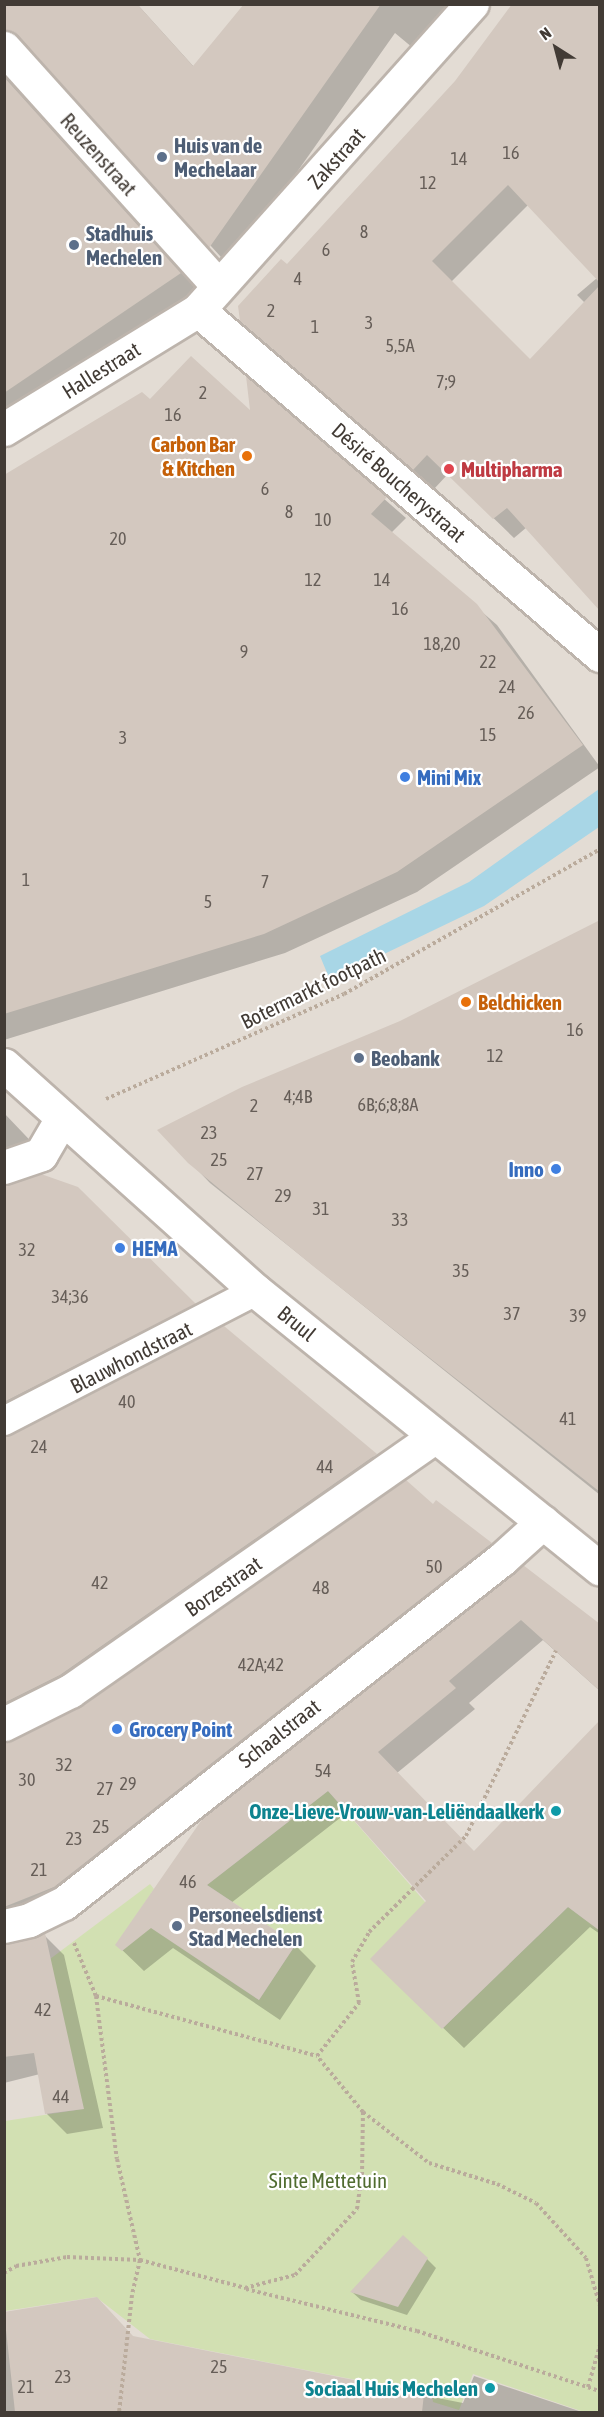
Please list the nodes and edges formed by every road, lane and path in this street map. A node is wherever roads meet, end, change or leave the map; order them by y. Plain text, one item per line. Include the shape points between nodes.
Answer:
1 (472, 4) edge
2 (4, 48) edge
3 (208, 298) junction
4 (4, 429) edge
5 (600, 655) edge
6 (600, 849) edge
7 (4, 1065) edge
8 (62, 1118) junction
9 (4, 1167) edge
10 (256, 1291) junction
11 (4, 1420) edge
12 (434, 1437) junction
13 (543, 1522) junction
14 (600, 1569) edge
15 (556, 1652) dead end
16 (4, 1724) edge
17 (64, 1903) junction
18 (4, 1926) edge
19 (96, 1996) junction
20 (317, 2056) junction
21 (363, 2112) junction
22 (140, 2260) junction
23 (4, 2272) edge
24 (245, 2288) junction
25 (600, 2306) edge
26 (600, 2345) edge
27 (588, 2387) junction
28 (600, 2391) edge
29 (119, 2412) edge

1 - 3 street, Zakstraat
2 - 3 street, Reuzenstraat
3 - 4 street, Hallestraat
3 - 5 street, Désiré Boucherystraat
6 - 8 path, Botermarkt footpath via 345,994
7 - 8 street, Bruul
8 - 9 street via 41,1154
8 - 10 street, Bruul
10 - 11 street, Blauwhondstraat
10 - 12 street, Bruul
12 - 13 street, Bruul
12 - 16 street, Borzestraat via 70,1691
13 - 14 street, Bruul
13 - 17 street, Schaalstraat via 502,1559
15 - 20 path via 466,1836 369,1932 352,1962 359,2003
17 - 18 street, Schaalstraat via 29,1920
17 - 19 path via 73,1942
19 - 20 path
19 - 22 path via 117,2159
20 - 21 path
21 - 24 path via 357,2209 295,2275
21 - 25 path via 429,2163 497,2184 536,2203 586,2258
22 - 23 path via 67,2257 16,2266
22 - 24 path
22 - 29 path via 132,2295
24 - 27 path via 417,2331
26 - 27 path
27 - 28 path

